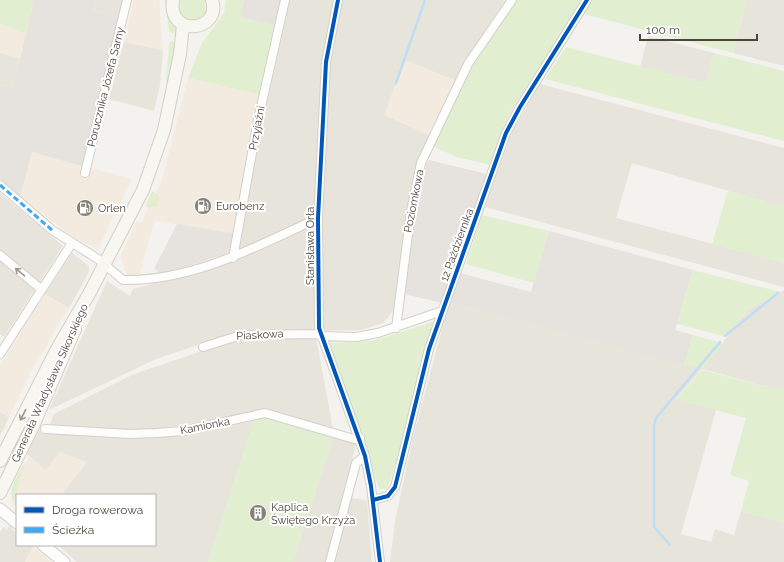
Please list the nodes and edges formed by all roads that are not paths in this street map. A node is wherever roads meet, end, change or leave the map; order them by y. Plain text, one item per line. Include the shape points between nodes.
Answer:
1 (127, 0) edge
2 (173, 0) edge
3 (212, 0) edge
4 (285, 0) edge
5 (338, 0) edge
6 (512, 0) edge
7 (587, 0) edge
8 (188, 26) junction
9 (85, 173) dead end
10 (0, 185) edge
11 (318, 218) junction
12 (72, 243) junction
13 (0, 255) edge
14 (233, 258) junction
15 (105, 264) junction
16 (41, 289) junction
17 (89, 294) junction
18 (442, 311) junction
19 (396, 328) junction
20 (320, 335) junction
21 (203, 347) dead end
22 (0, 354) edge
23 (45, 429) dead end
24 (360, 438) junction
25 (365, 456) junction
26 (0, 461) edge
27 (0, 493) edge
28 (373, 500) junction
29 (0, 509) edge
30 (16, 522) edge
31 (44, 546) edge
32 (64, 562) edge
33 (330, 562) edge
34 (380, 562) edge

1 - 9 street, Porucznika Józefa Sarny
2 - 8 main road via 174,14
3 - 8 main road via 213,11 206,22
4 - 14 street, Przyjaźni via 258,120
5 - 11 street, Stanisława Orła via 326,62
6 - 19 street, Poziomkowa via 468,64 421,163 411,211
7 - 18 street, 12 Października via 511,124 491,172
8 - 15 main road, Generała Władysława Sikorskiego via 164,130 153,165
10 - 12 street via 52,230
11 - 14 street
11 - 20 street, Stanisława Orła
12 - 15 street
12 - 16 street
16 -> 13 street
14 - 15 street via 167,277 135,280 123,280
15 - 17 main road, Generała Władysława Sikorskiego
16 - 22 street
17 -> 26 main road, Generała Władysława Sikorskiego via 71,323
17 - 27 main road, Generała Władysława Sikorskiego via 56,375
18 - 19 street
18 - 28 street, 12 Października via 429,349 395,487 388,496
19 - 20 street, Piaskowa via 356,337
20 - 21 street, Piaskowa via 235,336
20 - 24 street, Stanisława Orła
23 - 24 street, Kamionka via 156,433 183,431 265,414 354,439
24 - 25 street, Stanisława Orła
25 - 28 street, Stanisława Orła
25 - 33 street via 356,463
28 - 34 street, Stanisława Orła
29 - 30 street
31 - 32 street

